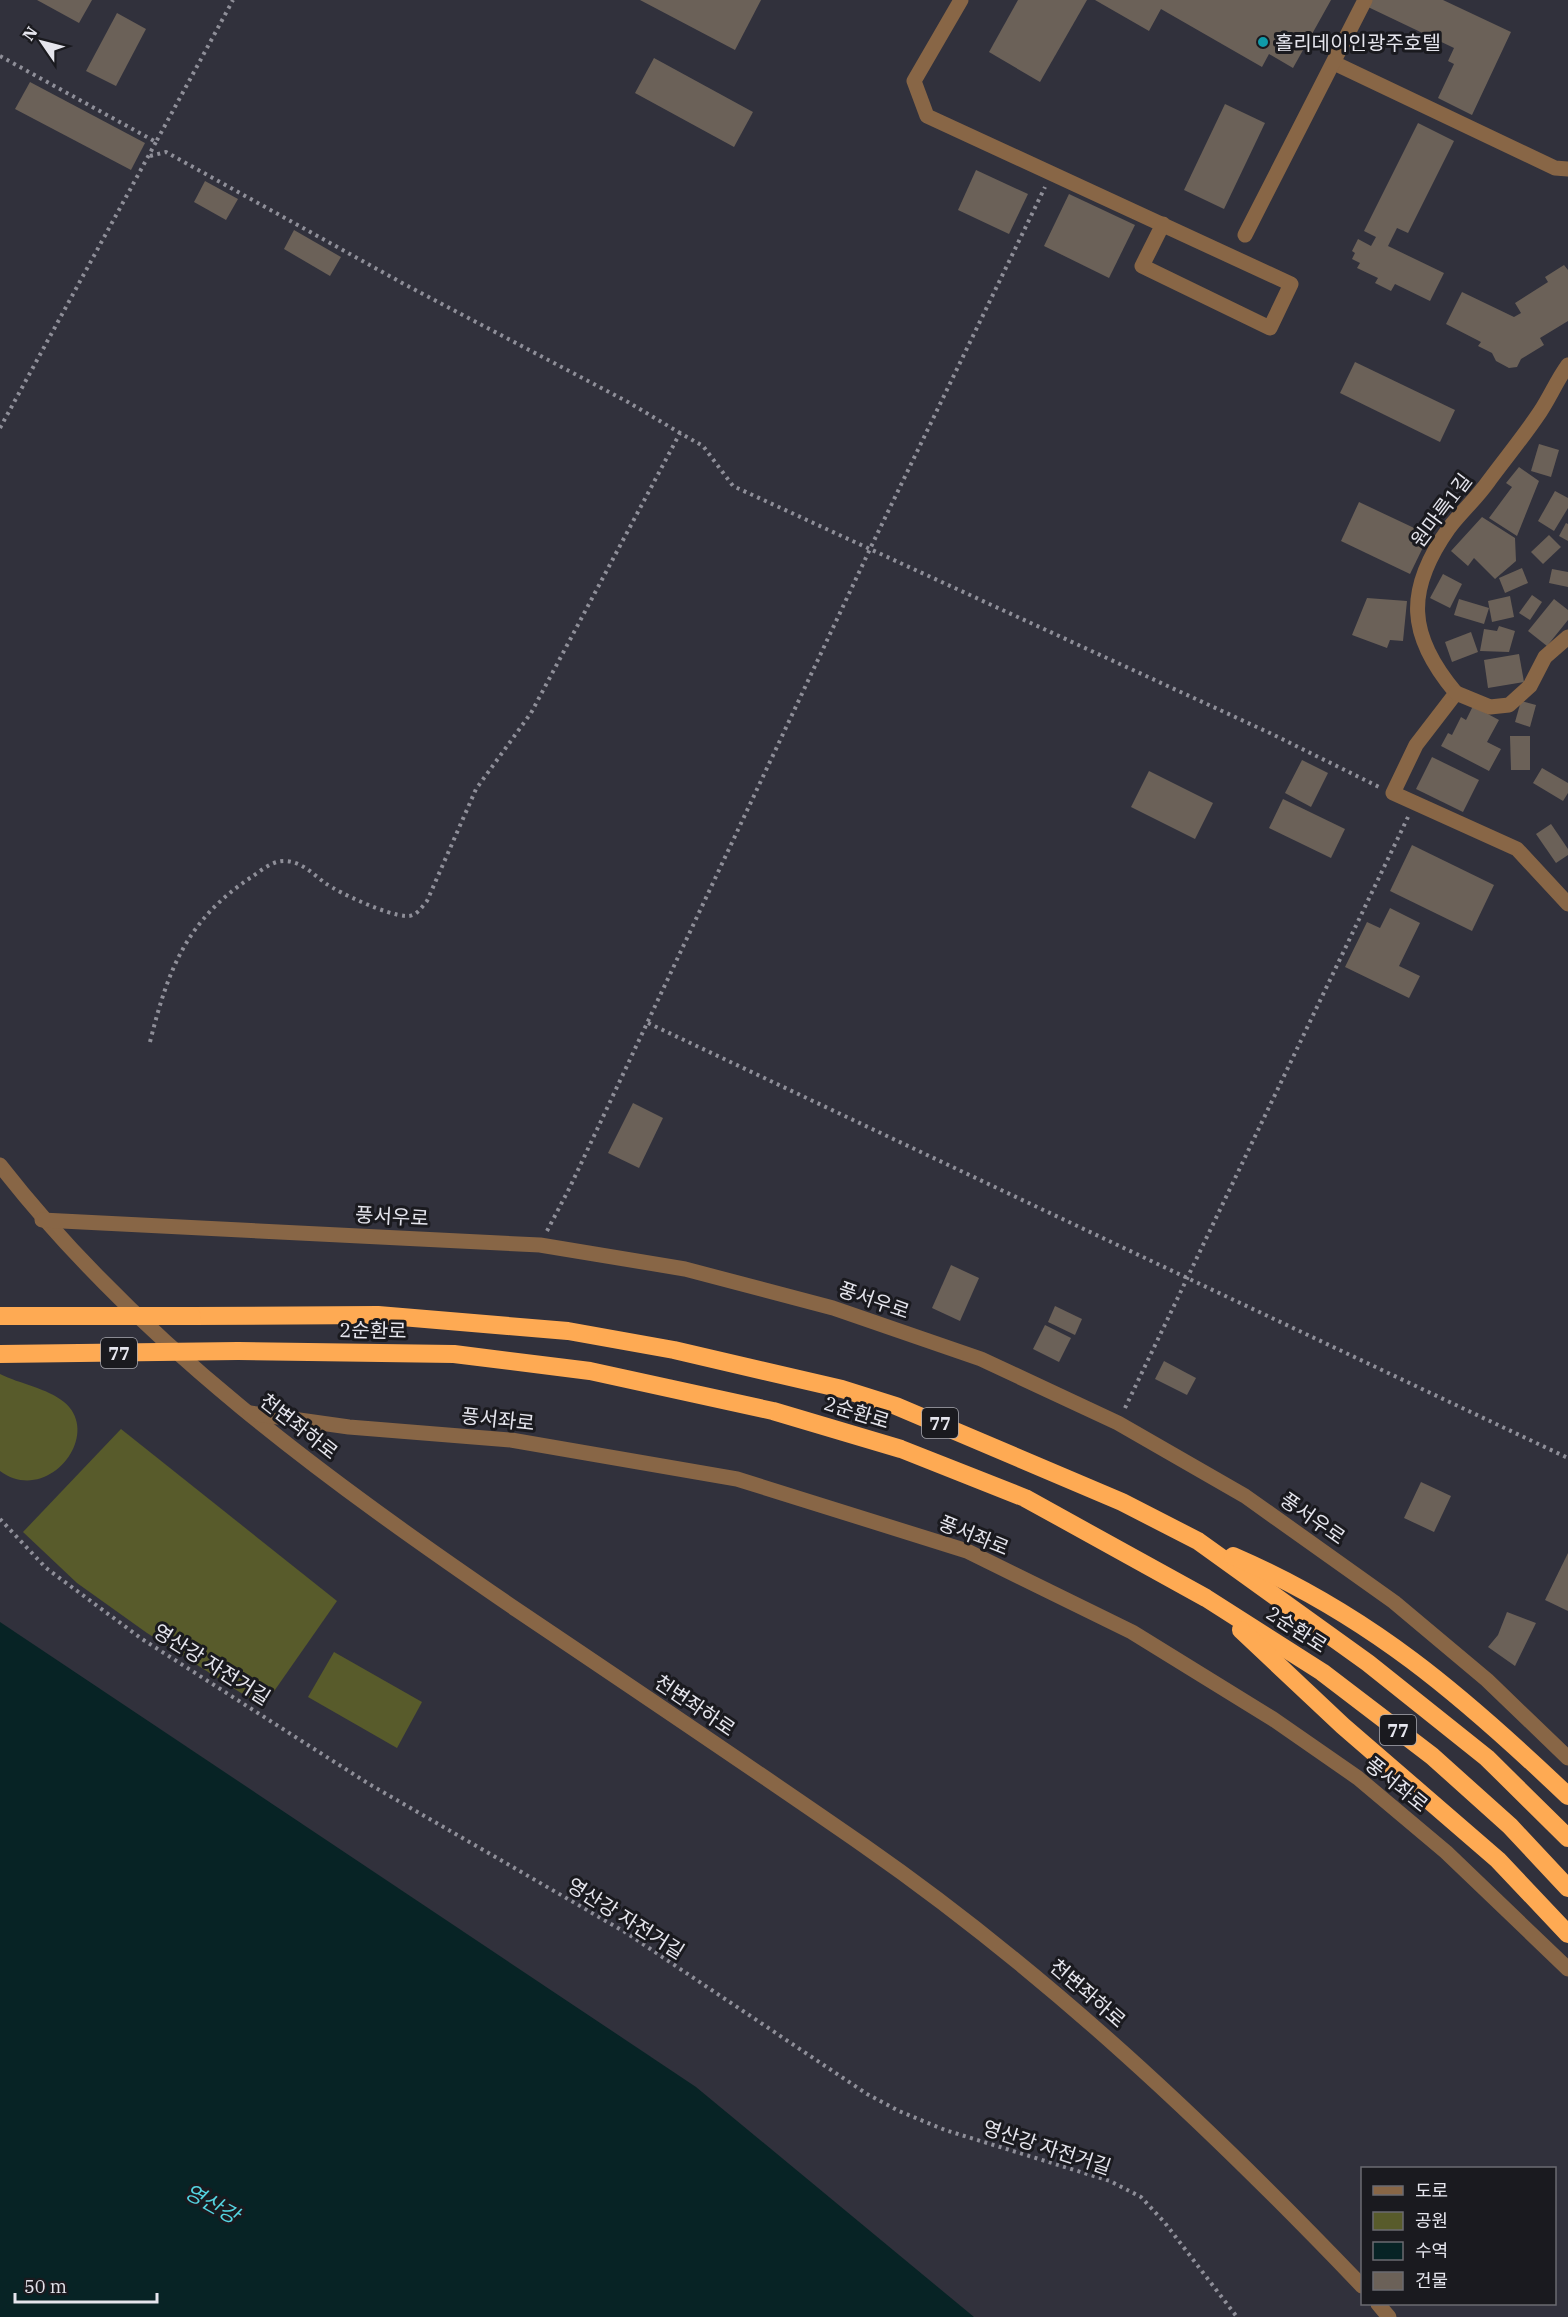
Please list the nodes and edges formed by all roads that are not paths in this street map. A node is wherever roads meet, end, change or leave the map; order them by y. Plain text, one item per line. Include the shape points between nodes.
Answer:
1 (961, 0) edge
2 (1365, 0) edge
3 (1334, 63) junction
4 (1568, 169) edge
5 (1163, 224) junction
6 (1245, 236) dead end
7 (1568, 366) edge
8 (1568, 637) edge
9 (1456, 693) junction
10 (1568, 904) edge
11 (0, 1165) edge
12 (42, 1220) junction
13 (0, 1316) edge
14 (0, 1354) edge
15 (247, 1413) junction
16 (1198, 1541) junction
17 (1206, 1598) junction
18 (1568, 1758) edge
19 (1568, 1796) edge
20 (1568, 1838) edge
21 (1568, 1888) edge
22 (1568, 1934) edge
23 (1568, 1969) edge
24 (1361, 2285) edge
25 (1379, 2305) edge
26 (1389, 2317) edge

1 - 5 street via 914,81 927,116
2 - 3 street
3 - 4 street via 1555,168
3 - 6 street
5 - 5 street via 1291,284 1270,328 1142,266
7 - 9 street, 원마륵1길 via 1541,411 1483,490 1450,527 1425,567 1415,609 1423,641 1439,673
8 - 9 street, 원마륵1길 via 1545,657 1530,686 1509,705 1490,707
9 - 10 street via 1416,745 1393,794 1517,849
11 - 12 street, 천변좌하로
12 - 15 street, 천변좌하로 via 122,1302
12 - 18 street, 풍서우로 via 540,1245 685,1269 833,1308 981,1359 1118,1423 1245,1496 1394,1602 1487,1680
13 - 16 highway, 2순환로 / 77, bridge via 378,1315 568,1331 674,1350 842,1389 896,1406 1122,1502
14 - 17 highway, 2순환로 / 77, bridge via 454,1354 590,1371 773,1411 901,1449 1025,1498
15 - 23 street, 풍서좌로 via 349,1427 511,1440 737,1479 967,1551 1132,1632 1292,1732 1358,1778 1446,1852
15 - 24 street, 천변좌하로 via 380,1516 867,1848 1015,1957 1156,2079 1263,2182
16 - 19 highway via 1314,1594 1418,1662 1500,1731
16 - 20 highway, 2순환로 / 77 via 1368,1663 1487,1758
17 - 21 highway, 2순환로 / 77 via 1322,1672 1432,1756 1510,1826
17 - 22 highway via 1343,1726 1498,1860
25 - 26 street

